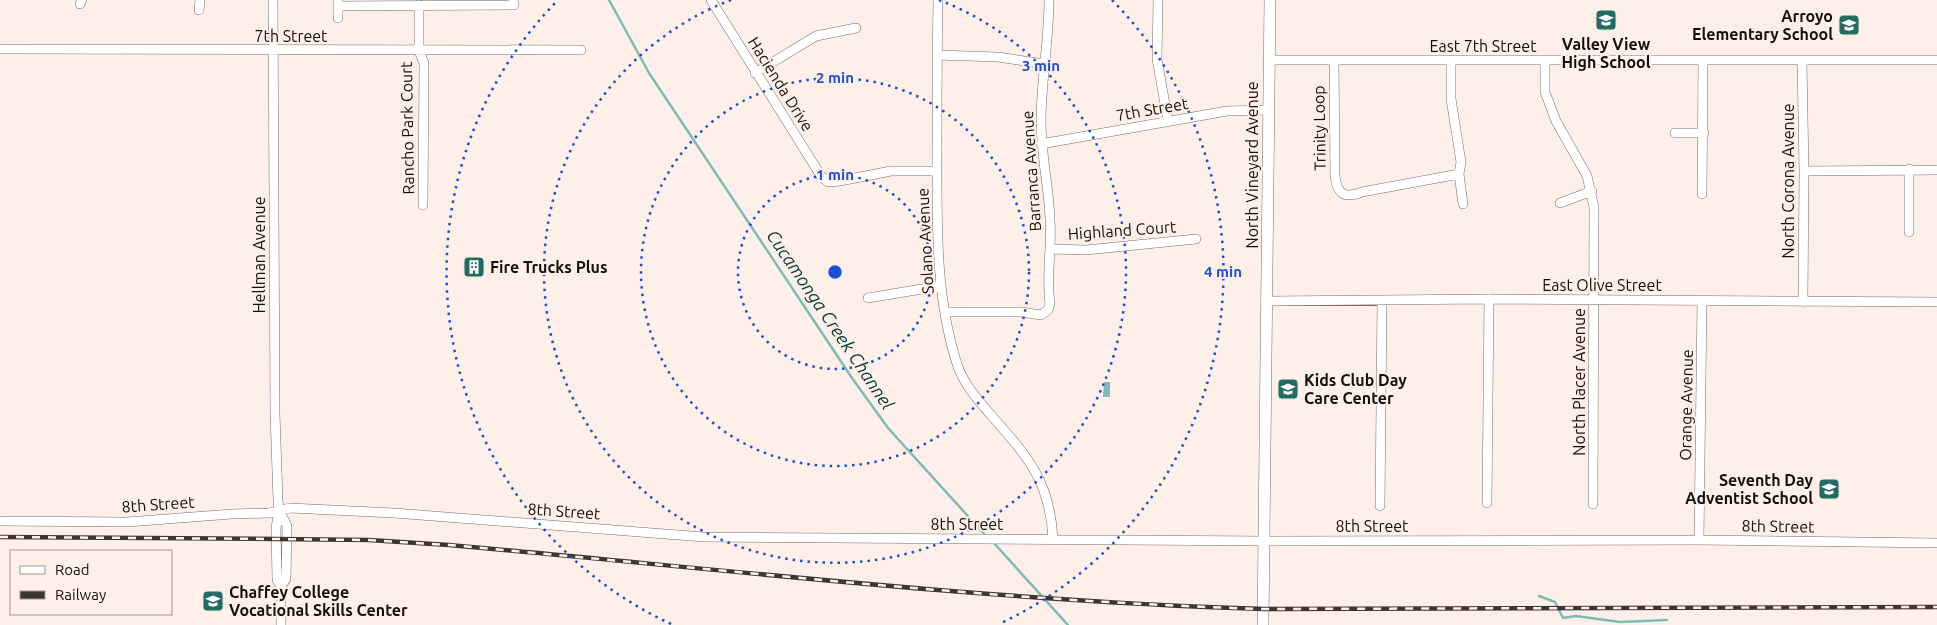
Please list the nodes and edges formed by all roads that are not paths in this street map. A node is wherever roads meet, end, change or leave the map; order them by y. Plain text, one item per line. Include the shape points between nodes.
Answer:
1 (200, 0) edge
2 (273, 0) edge
3 (711, 0) edge
4 (938, 0) edge
5 (1049, 0) edge
6 (1158, 0) edge
7 (1270, 0) edge
8 (338, 3) edge
9 (377, 3) edge
10 (514, 3) edge
11 (419, 5) junction
12 (199, 10) dead end
13 (338, 18) dead end
14 (856, 28) dead end
15 (0, 49) edge
16 (581, 50) dead end
17 (273, 51) junction
18 (419, 51) junction
19 (937, 55) junction
20 (1269, 60) junction
21 (1334, 60) junction
22 (1937, 60) edge
23 (1451, 61) junction
24 (1545, 61) junction
25 (1703, 61) junction
26 (1802, 61) junction
27 (1044, 64) junction
28 (755, 72) junction
29 (1269, 110) junction
30 (1168, 121) junction
31 (1704, 133) junction
32 (1675, 134) dead end
33 (1042, 144) junction
34 (1909, 169) junction
35 (1937, 170) edge
36 (937, 171) junction
37 (1804, 171) junction
38 (1459, 174) junction
39 (1592, 191) junction
40 (1702, 194) dead end
41 (1560, 203) dead end
42 (423, 204) dead end
43 (1463, 204) dead end
44 (1909, 232) dead end
45 (1196, 239) dead end
46 (1050, 249) junction
47 (940, 286) junction
48 (868, 298) dead end
49 (1382, 300) junction
50 (1489, 300) junction
51 (1595, 300) junction
52 (1702, 300) junction
53 (1267, 301) junction
54 (1803, 302) junction
55 (1937, 302) edge
56 (945, 312) junction
57 (1487, 503) dead end
58 (1593, 504) dead end
59 (1380, 506) dead end
60 (279, 510) junction
61 (0, 521) edge
62 (1054, 539) junction
63 (1699, 540) junction
64 (1265, 541) junction
65 (1937, 543) edge
66 (281, 625) edge
67 (1263, 625) edge

1 - 12 street
2 - 17 street, Hellman Avenue
3 - 28 street, Hacienda Drive
4 - 19 street, Solano Avenue
5 - 27 street, Barranca Avenue
6 - 30 street via 1157,60
7 - 20 main road, North Vineyard Avenue
8 - 9 street
8 - 13 street
9 - 11 street
10 - 11 street
11 - 18 street, Rancho Park Court
14 - 28 street via 816,36
15 - 17 street, 7th Street
16 - 18 street, 7th Street
17 - 18 street, 7th Street
17 - 60 street, Hellman Avenue via 275,414
18 - 42 street, Rancho Park Court via 424,63
19 - 27 street via 998,57
19 - 36 street, Solano Avenue
20 - 21 street, East 7th Street
20 - 29 main road, North Vineyard Avenue
21 - 23 street, East 7th Street
21 - 38 street, Trinity Loop via 1335,176 1336,188 1342,194 1352,196
22 - 26 street, East 7th Street
23 - 24 street, East 7th Street
23 - 38 street via 1451,99 1461,162
24 - 25 street, East 7th Street
24 - 39 street, North Placer Avenue via 1545,92 1556,121 1588,176
25 - 26 street, East 7th Street
25 - 31 street
26 - 37 street, North Corona Avenue
27 - 33 street, Barranca Avenue
28 - 36 street, Hacienda Drive via 821,176 828,182 891,171
29 - 30 street, 7th Street via 1227,111
29 - 53 main road, North Vineyard Avenue
30 - 33 street, 7th Street
31 - 32 street
31 - 40 street
33 - 46 street, Barranca Avenue
34 - 35 street
34 - 37 street
34 - 44 street
36 - 47 street, Solano Avenue
37 - 54 street, North Corona Avenue
38 - 43 street
39 - 41 street
39 - 51 street, North Placer Avenue
45 - 46 street, Highland Court via 1086,250
46 - 56 street, Barranca Avenue via 1050,304 1041,315
47 - 48 street
47 - 56 street, Solano Avenue
49 - 50 street, East Olive Street
49 - 53 street, East Olive Street
49 - 59 street
50 - 51 street, East Olive Street
50 - 57 street
51 - 52 street, East Olive Street
51 - 58 street, North Placer Avenue
52 - 54 street, East Olive Street
52 - 63 street, Orange Avenue
53 - 64 main road, North Vineyard Avenue
54 - 55 street, East Olive Street
56 - 62 street, Solano Avenue via 958,367 968,385 1036,471 1048,500
60 - 61 street, 8th Street via 127,522
60 - 62 street, 8th Street via 350,510 704,537
60 - 66 street, Hellman Avenue via 286,526 286,579 281,586
62 - 64 street, 8th Street
63 - 64 street, 8th Street
63 - 65 street, 8th Street
64 - 67 main road, North Vineyard Avenue

